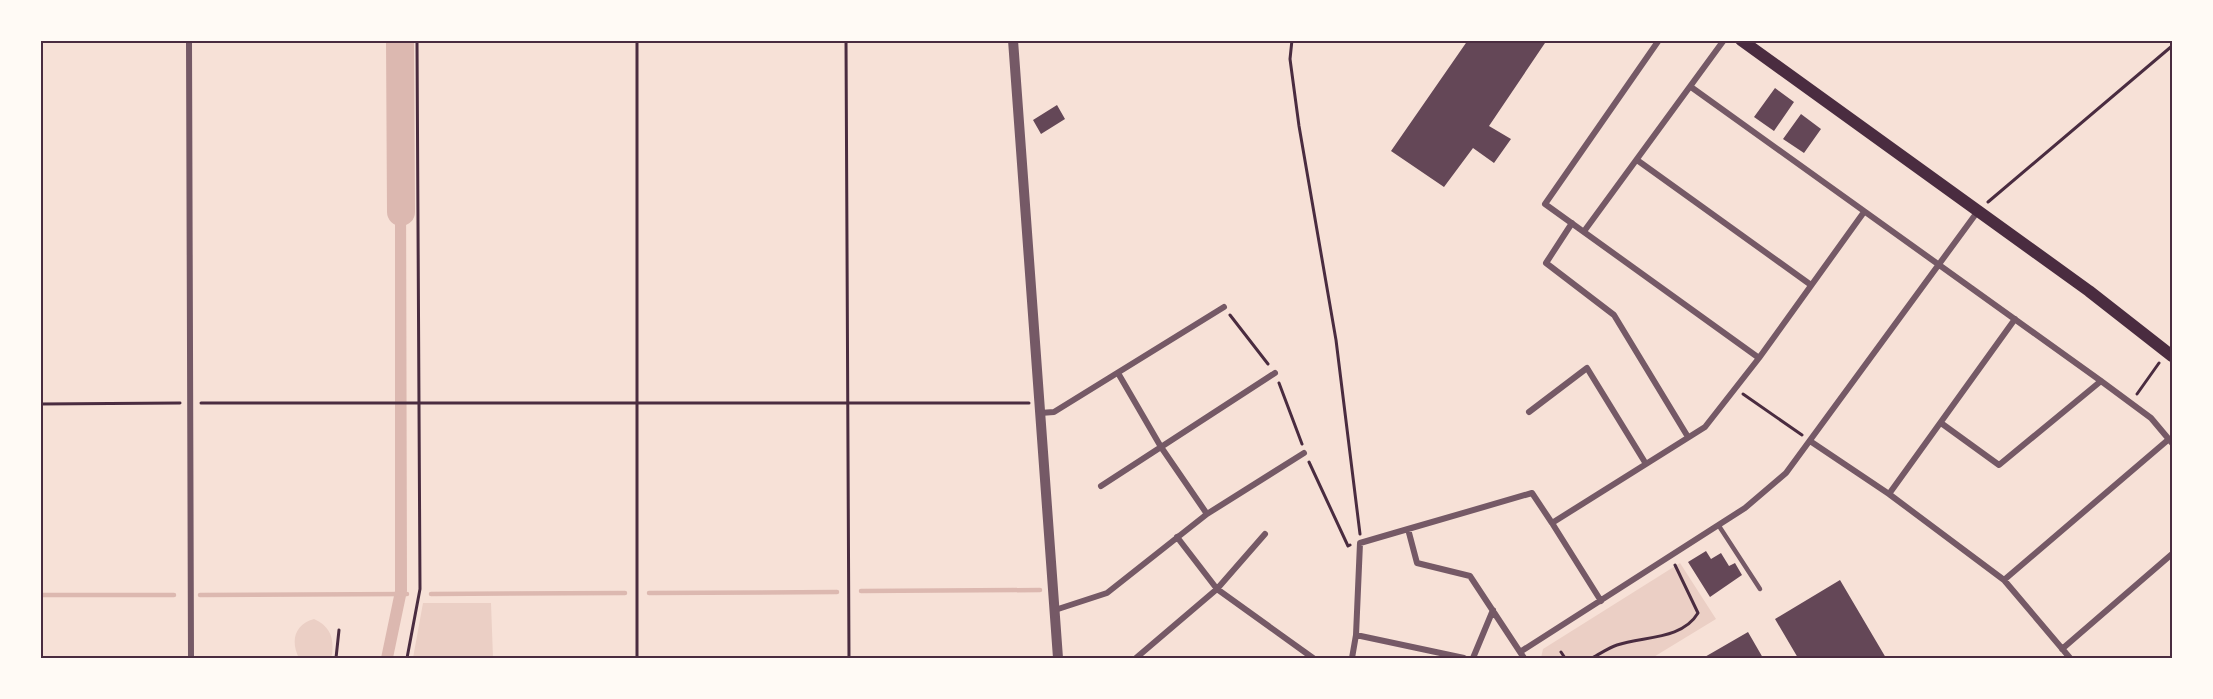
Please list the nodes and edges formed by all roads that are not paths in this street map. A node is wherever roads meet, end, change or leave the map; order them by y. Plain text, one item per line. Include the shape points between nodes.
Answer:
1 (189, 40) edge
2 (1012, 40) edge
3 (1659, 40) edge
4 (1724, 40) edge
5 (1741, 40) edge
6 (1691, 87) junction
7 (1637, 160) junction
8 (1978, 211) junction
9 (1864, 212) junction
10 (1572, 223) junction
11 (1585, 230) junction
12 (1937, 265) junction
13 (1811, 285) junction
14 (1224, 307) road end
15 (2014, 319) junction
16 (2172, 356) edge
17 (1759, 358) junction
18 (1118, 373) junction
19 (1275, 374) road end
20 (2101, 381) junction
21 (1039, 408) junction
22 (1529, 412) dead end
23 (1941, 423) junction
24 (1689, 437) junction
25 (1810, 441) junction
26 (2171, 441) edge
27 (1161, 447) junction
28 (1304, 453) road end
29 (1646, 464) junction
30 (1101, 486) dead end
31 (1889, 494) junction
32 (1207, 514) junction
33 (1552, 523) junction
34 (1719, 526) junction
35 (1408, 529) junction
36 (1265, 534) dead end
37 (1177, 537) junction
38 (2172, 554) edge
39 (2004, 580) junction
40 (1217, 589) junction
41 (1760, 589) dead end
42 (1601, 600) junction
43 (1055, 610) junction
44 (1493, 610) junction
45 (1356, 635) junction
46 (2062, 649) junction
47 (1520, 652) junction
48 (1431, 655) edge
49 (190, 658) edge
50 (1058, 658) edge
51 (1136, 658) edge
52 (1313, 658) edge
53 (1352, 658) edge
54 (1464, 658) edge
55 (1473, 658) edge
56 (1524, 658) edge
57 (2070, 658) edge

1 - 49 street
2 - 21 street
3 - 10 street via 1545,204
4 - 6 street
5 - 8 main road
6 - 7 street
6 - 9 street
7 - 11 street
7 - 13 street
8 - 12 street
8 - 16 main road
9 - 12 street
9 - 13 street
10 - 11 street
10 - 24 street via 1546,262 1614,315
11 - 17 street
12 - 15 street
12 - 25 street
13 - 17 street
14 - 18 street
15 - 20 street
15 - 23 street
17 - 24 street via 1705,427
18 - 21 street via 1054,412
18 - 27 street
19 - 27 street
20 - 23 street via 1999,465
20 - 26 street via 2151,418
21 - 43 street
22 - 29 street via 1587,368
23 - 31 street
24 - 29 street
25 - 31 street
25 - 34 street via 1768,491
26 - 39 street
27 - 30 street
27 - 32 street
28 - 32 street
29 - 33 street
31 - 39 street
32 - 37 street
33 - 35 street via 1532,493
33 - 42 street
34 - 41 lane
34 - 42 street
35 - 44 street via 1417,563 1470,576
35 - 45 street via 1360,543
36 - 40 street
37 - 40 street
37 - 43 street via 1107,593
38 - 46 street
39 - 46 street
40 - 51 street
40 - 52 street
42 - 47 street
43 - 50 street
44 - 47 street
44 - 55 street
45 - 48 street
45 - 53 street
46 - 57 street
47 - 56 street
48 - 54 street

